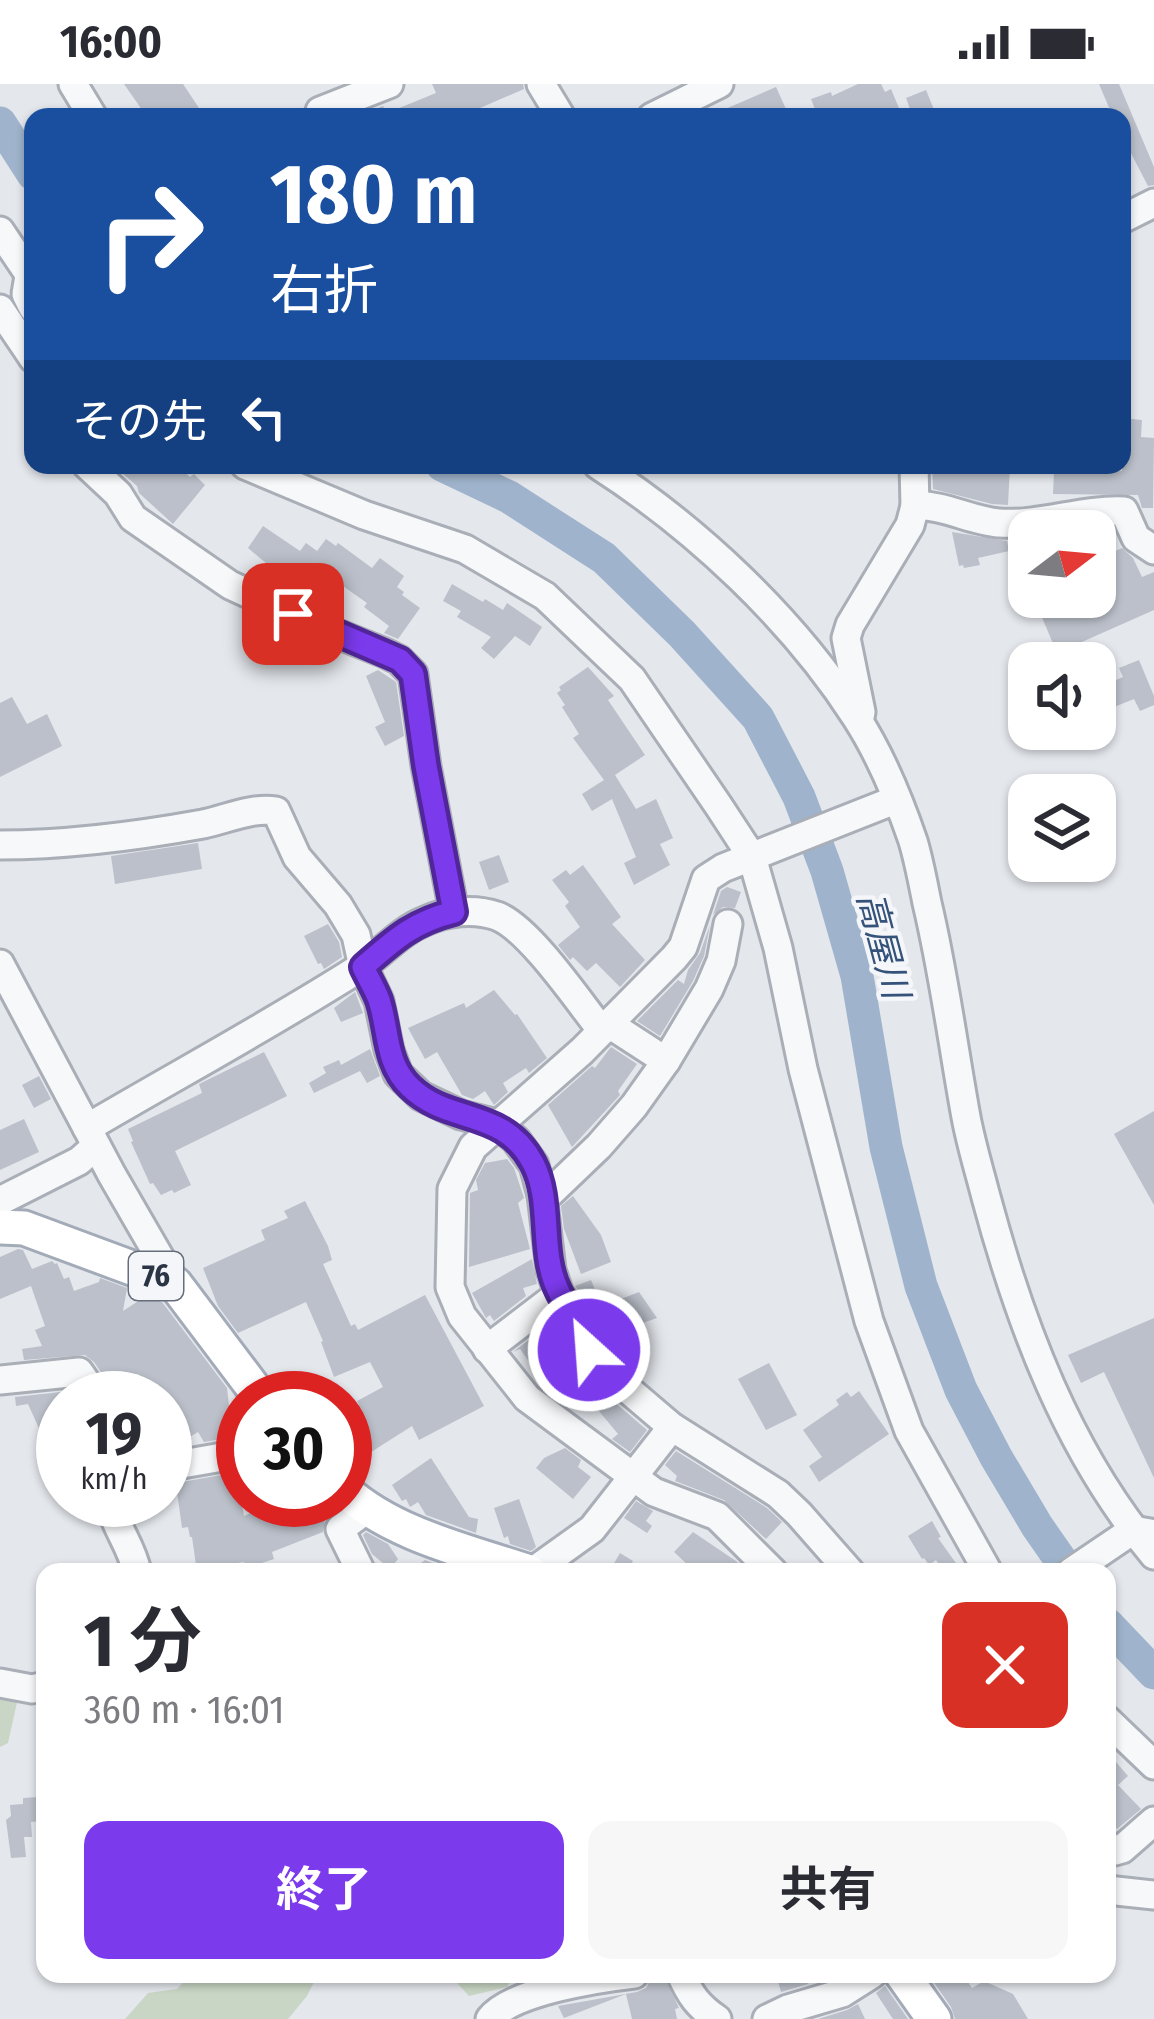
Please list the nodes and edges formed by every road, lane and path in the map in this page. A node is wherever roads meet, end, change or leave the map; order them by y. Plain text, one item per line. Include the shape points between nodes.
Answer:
1 (389, 84) edge
2 (718, 84) edge
3 (328, 108) edge
4 (670, 108) edge
5 (0, 231) edge
6 (24, 267) edge
7 (0, 309) edge
8 (24, 345) edge
9 (97, 474) edge
10 (266, 474) edge
11 (611, 474) edge
12 (914, 474) edge
13 (915, 506) junction
14 (1142, 522) edge
15 (1154, 550) edge
16 (859, 722) junction
17 (893, 801) junction
18 (0, 845) edge
19 (755, 856) junction
20 (454, 912) junction
21 (728, 924) dead end
22 (0, 964) edge
23 (363, 967) junction
24 (606, 1028) junction
25 (666, 1061) junction
26 (497, 1124) junction
27 (92, 1137) junction
28 (542, 1195) junction
29 (0, 1201) edge
30 (0, 1227) edge
31 (176, 1284) junction
32 (559, 1294) junction
33 (488, 1349) junction
34 (241, 1371) edge
35 (36, 1376) edge
36 (0, 1380) edge
37 (672, 1427) junction
38 (633, 1477) junction
39 (372, 1509) edge
40 (118, 1527) edge
41 (341, 1527) edge
42 (1138, 1532) edge
43 (1154, 1556) edge
44 (134, 1563) edge
45 (357, 1563) edge
46 (501, 1563) edge
47 (536, 1563) edge
48 (764, 1563) edge
49 (842, 1563) edge
50 (983, 1563) edge
51 (1086, 1563) edge
52 (0, 1683) edge
53 (36, 1694) edge
54 (1116, 1729) edge
55 (1154, 1765) edge
56 (1154, 1821) edge
57 (1116, 1851) edge
58 (1116, 1891) edge
59 (1154, 1895) edge
60 (544, 1983) edge
61 (685, 1983) edge
62 (858, 1983) edge
63 (908, 1983) edge
64 (490, 2019) edge
65 (558, 2019) edge
66 (716, 2019) edge
67 (767, 2019) edge
68 (934, 2019) edge

1 - 3 street
2 - 4 street
5 - 6 street
7 - 8 street
9 - 20 street via 133,518 230,585 400,660 413,674
10 - 19 street via 465,549 545,596 632,679
11 - 16 street via 718,558 806,650
12 - 13 street
13 - 14 street via 994,523 1124,511
13 - 16 street via 846,638
14 - 15 street via 1136,538
16 - 17 street
17 - 19 street
17 - 42 street via 914,843 999,1246 1054,1395
18 - 23 street via 276,811 297,857 356,935
19 - 24 street via 706,879 682,947
19 - 50 street via 869,1321 908,1431
20 - 23 street via 406,930
20 - 24 street via 501,917 521,932
21 - 25 street via 709,989
22 - 27 street
23 - 26 street via 398,1074 422,1096
23 - 27 street
24 - 25 street
24 - 26 street
25 - 28 street via 599,1146
26 - 28 street via 534,1165
26 - 33 street via 473,1147 452,1189 450,1287
27 - 29 street via 79,1161
27 - 31 street
28 - 32 street
30 - 31 main road, 76 via 24,1228
31 - 34 main road, 76
32 - 33 street
32 - 37 street via 591,1335 591,1358
33 - 38 street via 527,1398
35 - 36 street
37 - 38 street
37 - 49 street via 778,1495
38 - 47 street via 592,1529
38 - 48 street via 717,1516
39 - 46 main road
40 - 44 street
41 - 45 street
42 - 43 street
42 - 51 street
52 - 53 street
54 - 55 street
56 - 57 street
58 - 59 street
60 - 64 street
60 - 65 street
61 - 66 street
62 - 67 street
63 - 68 main road

